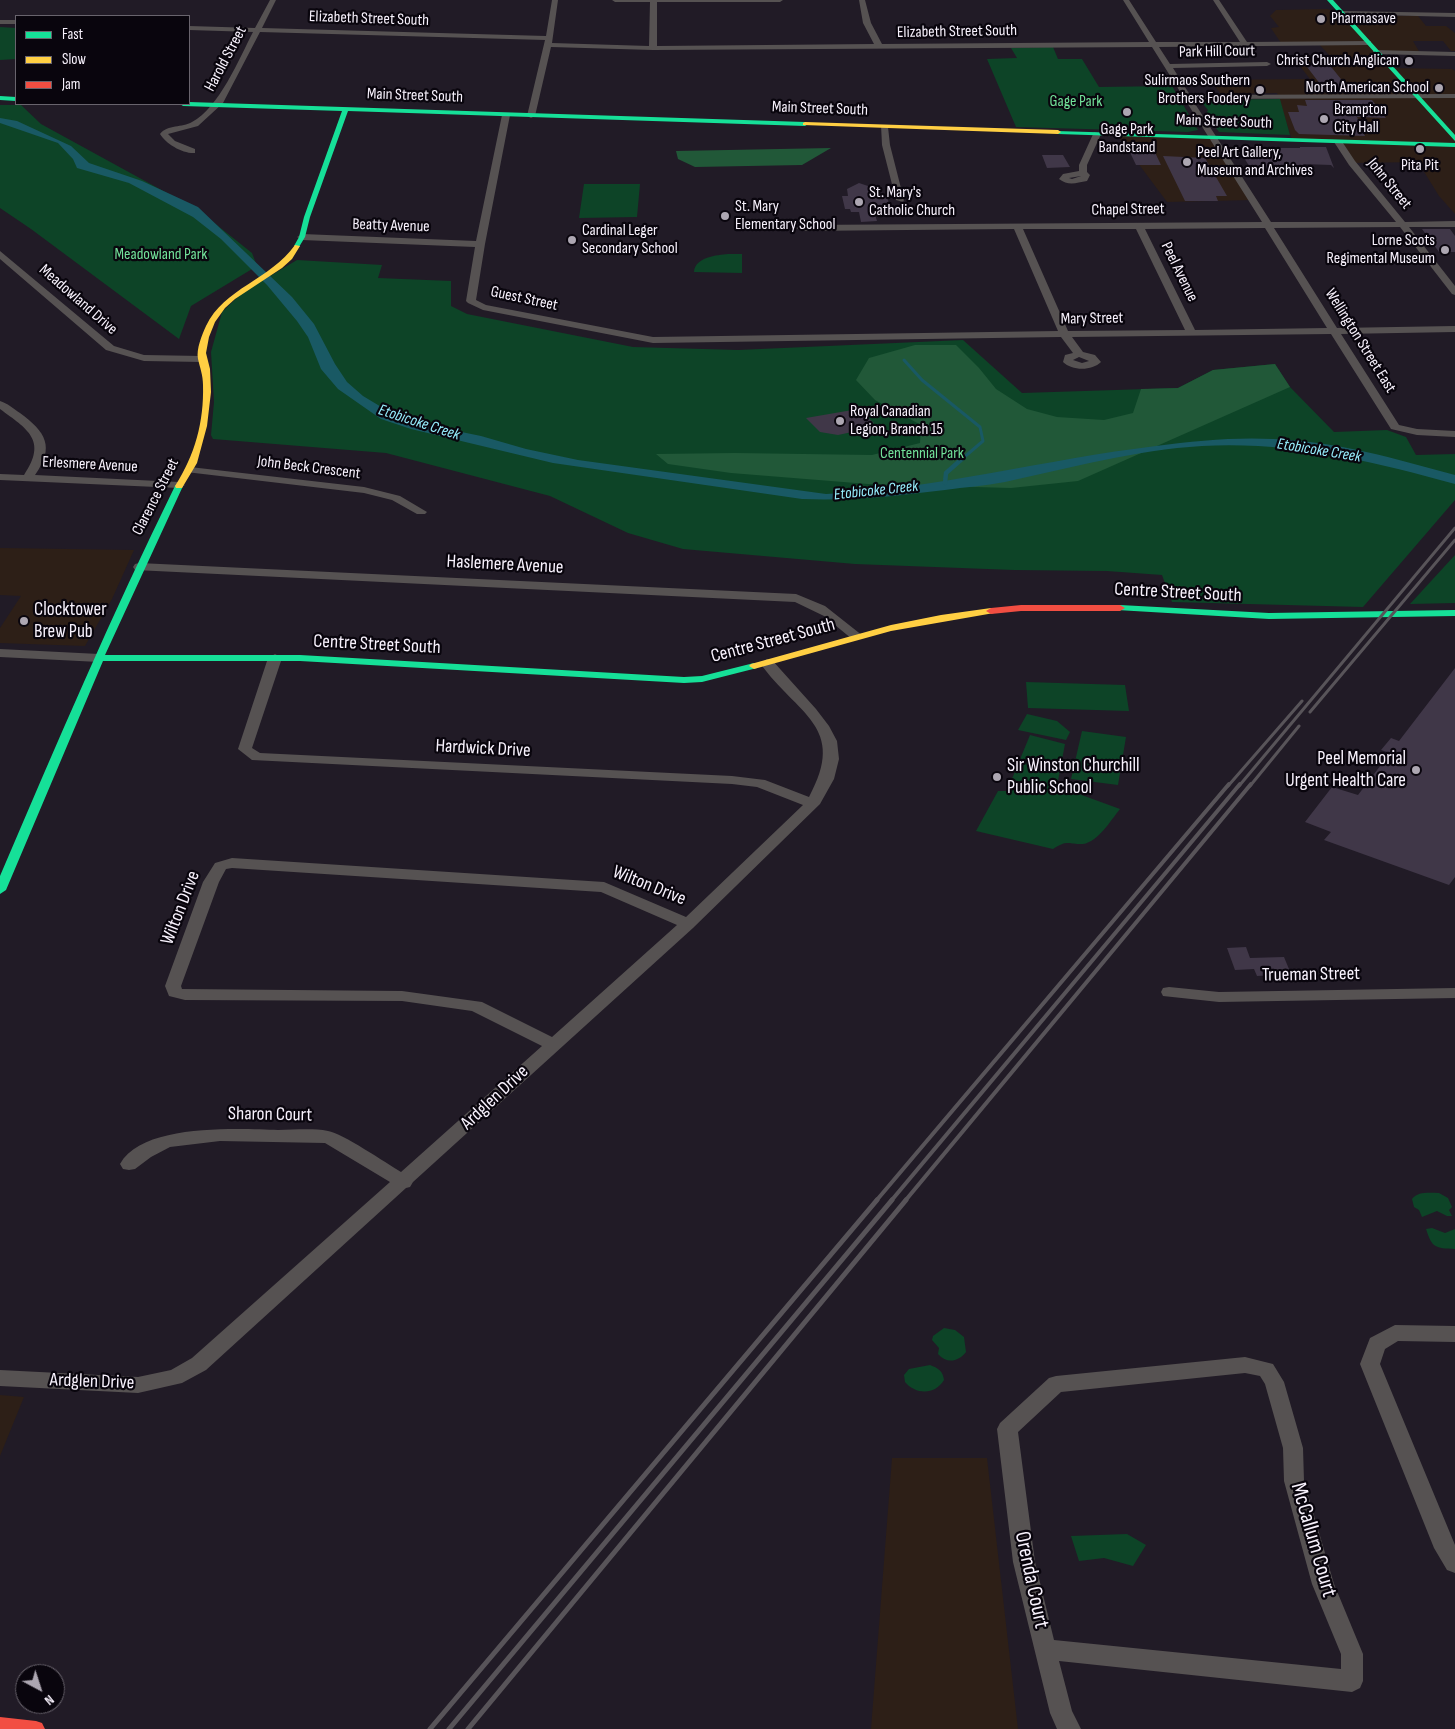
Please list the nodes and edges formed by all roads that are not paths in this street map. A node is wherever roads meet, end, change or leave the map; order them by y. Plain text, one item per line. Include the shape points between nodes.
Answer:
1 (273, 0) edge
2 (554, 0) edge
3 (615, 0) edge
4 (654, 0) edge
5 (780, 0) edge
6 (862, 0) edge
7 (1126, 0) edge
8 (1216, 0) edge
9 (1330, 0) edge
10 (1342, 12) junction
11 (1455, 15) edge
12 (0, 22) edge
13 (15, 22) edge
14 (190, 28) edge
15 (257, 30) junction
16 (548, 42) junction
17 (1368, 42) junction
18 (1153, 44) junction
19 (1245, 44) junction
20 (879, 46) junction
21 (653, 48) junction
22 (1376, 52) junction
23 (1455, 54) edge
24 (1266, 64) dead end
25 (1168, 66) junction
26 (1416, 96) junction
27 (1455, 96) edge
28 (1188, 97) junction
29 (0, 98) edge
30 (15, 99) edge
31 (190, 104) edge
32 (217, 105) junction
33 (345, 110) junction
34 (506, 115) junction
35 (531, 116) junction
36 (884, 127) junction
37 (1097, 134) junction
38 (1213, 138) junction
39 (1455, 139) edge
40 (1338, 142) junction
41 (1455, 145) edge
42 (192, 151) dead end
43 (1083, 173) dead end
44 (900, 200) dead end
45 (1268, 224) junction
46 (1402, 224) junction
47 (1455, 224) edge
48 (1139, 225) junction
49 (1017, 227) junction
50 (801, 228) dead end
51 (302, 238) junction
52 (480, 244) junction
53 (0, 254) edge
54 (1455, 292) edge
55 (1455, 329) edge
56 (1334, 331) junction
57 (1192, 333) junction
58 (1064, 334) junction
59 (729, 339) joint
60 (1079, 354) dead end
61 (202, 359) junction
62 (0, 404) edge
63 (1455, 434) edge
64 (190, 470) junction
65 (0, 477) edge
66 (27, 479) junction
67 (179, 485) junction
68 (420, 512) dead end
69 (139, 567) junction
70 (1455, 613) edge
71 (858, 636) junction
72 (0, 653) edge
73 (98, 658) junction
74 (275, 658) junction
75 (767, 663) junction
76 (813, 804) junction
77 (0, 890) edge
78 (688, 924) junction
79 (1169, 992) dead end
80 (1455, 993) edge
81 (553, 1046) junction
82 (129, 1164) dead end
83 (404, 1182) junction
84 (1455, 1334) edge
85 (0, 1378) edge
86 (1007, 1428) joint
87 (1455, 1564) edge
88 (1046, 1649) junction
89 (0, 1725) edge
90 (36, 1729) edge
91 (1069, 1729) edge

1 - 15 street, Harold Street
2 - 16 street
3 - 4 street
4 - 5 street
4 - 21 street
6 - 20 street via 867,23
7 - 18 street, Wellington Street East
8 - 19 street
9 - 10 street
10 - 11 street
10 - 17 street
12 - 13 street
14 - 15 street, Elizabeth Street South
15 - 16 street, Elizabeth Street South
15 - 32 street, Harold Street
16 - 21 street, Elizabeth Street South
16 - 35 street
17 - 19 street, Elizabeth Street South
17 - 22 street
18 - 19 street, Elizabeth Street South
18 - 20 street, Elizabeth Street South
18 - 25 street, Wellington Street East
20 - 21 street, Elizabeth Street South
22 - 23 street
22 - 26 street
24 - 25 street, Park Hill Court
25 - 28 street, Wellington Street East
26 - 27 street
26 - 28 street
26 - 39 street
28 - 38 street, Wellington Street East
29 - 30 street
31 - 32 street, Main Street South
32 - 33 street, Main Street South
32 - 42 street, Harold Street via 195,124 164,134 174,143
33 - 34 street, Main Street South
33 - 51 street, Clarence Street
34 - 35 street, Main Street South
34 - 52 street, Guest Street
35 - 36 street, Main Street South
36 - 37 street, Main Street South
36 - 44 street
37 - 38 street, Main Street South
37 - 43 street via 1083,165
38 - 40 street, Main Street South
38 - 45 street, Wellington Street East
40 - 41 street, Main Street South
40 - 46 street, John Street
45 - 46 street, Chapel Street
45 - 48 street, Chapel Street
45 - 56 street, Wellington Street East
46 - 47 street, Chapel Street
46 - 54 street, John Street
48 - 49 street, Chapel Street
48 - 57 street, Peel Avenue
49 - 50 street, Chapel Street
49 - 58 street
51 - 52 street, Beatty Avenue
51 - 61 street, Clarence Street via 278,270 252,284 214,317
52 - 59 street, Guest Street via 471,301 484,307 653,340
53 - 61 street, Meadowland Drive via 110,348 123,355
55 - 56 street, Mary Street
56 - 57 street, Mary Street
56 - 63 street, Wellington Street East via 1395,427
57 - 58 street, Mary Street
58 - 59 street, Mary Street
58 - 60 street
61 - 64 street, Clarence Street via 207,400 200,441
62 - 66 street via 26,423 40,439 43,448
64 - 67 street, Clarence Street
64 - 68 street, John Beck Crescent via 364,490 396,498
65 - 66 street, Erlesmere Avenue
66 - 67 street, Erlesmere Avenue
67 - 69 street, Clarence Street
69 - 71 street, Haslemere Avenue via 796,598 823,610
69 - 73 street, Clarence Street
70 - 71 street, Centre Street South via 1269,616 1052,607 954,615
71 - 75 street, Centre Street South
72 - 73 street
73 - 74 street, Centre Street South
73 - 77 street, Clarence Street
74 - 75 street, Centre Street South via 684,680 702,679
74 - 76 street, Hardwick Drive via 246,749 257,756 732,780 760,783
75 - 76 street, Ardglen Drive via 819,721 833,752 831,770
76 - 78 street, Ardglen Drive
78 - 81 street, Ardglen Drive
78 - 81 street, Wilton Drive via 604,887 232,863 220,866 211,882 173,986 175,992 185,995 402,996 476,1006
79 - 80 street, Trueman Street via 1219,997
81 - 83 street, Ardglen Drive
82 - 83 street, Sharon Court via 167,1141 220,1135 328,1137
83 - 85 street, Ardglen Drive via 199,1364 175,1377 138,1385
84 - 87 street via 1395,1333 1378,1344 1370,1364
86 - 88 street, Orenda Court via 1024,1562
86 - 88 street, McCallum Court via 1056,1384 1245,1365 1266,1370 1274,1382 1293,1448 1294,1481 1323,1584 1352,1654 1352,1681
88 - 91 street, Orenda Court via 1061,1713
89 - 90 street

